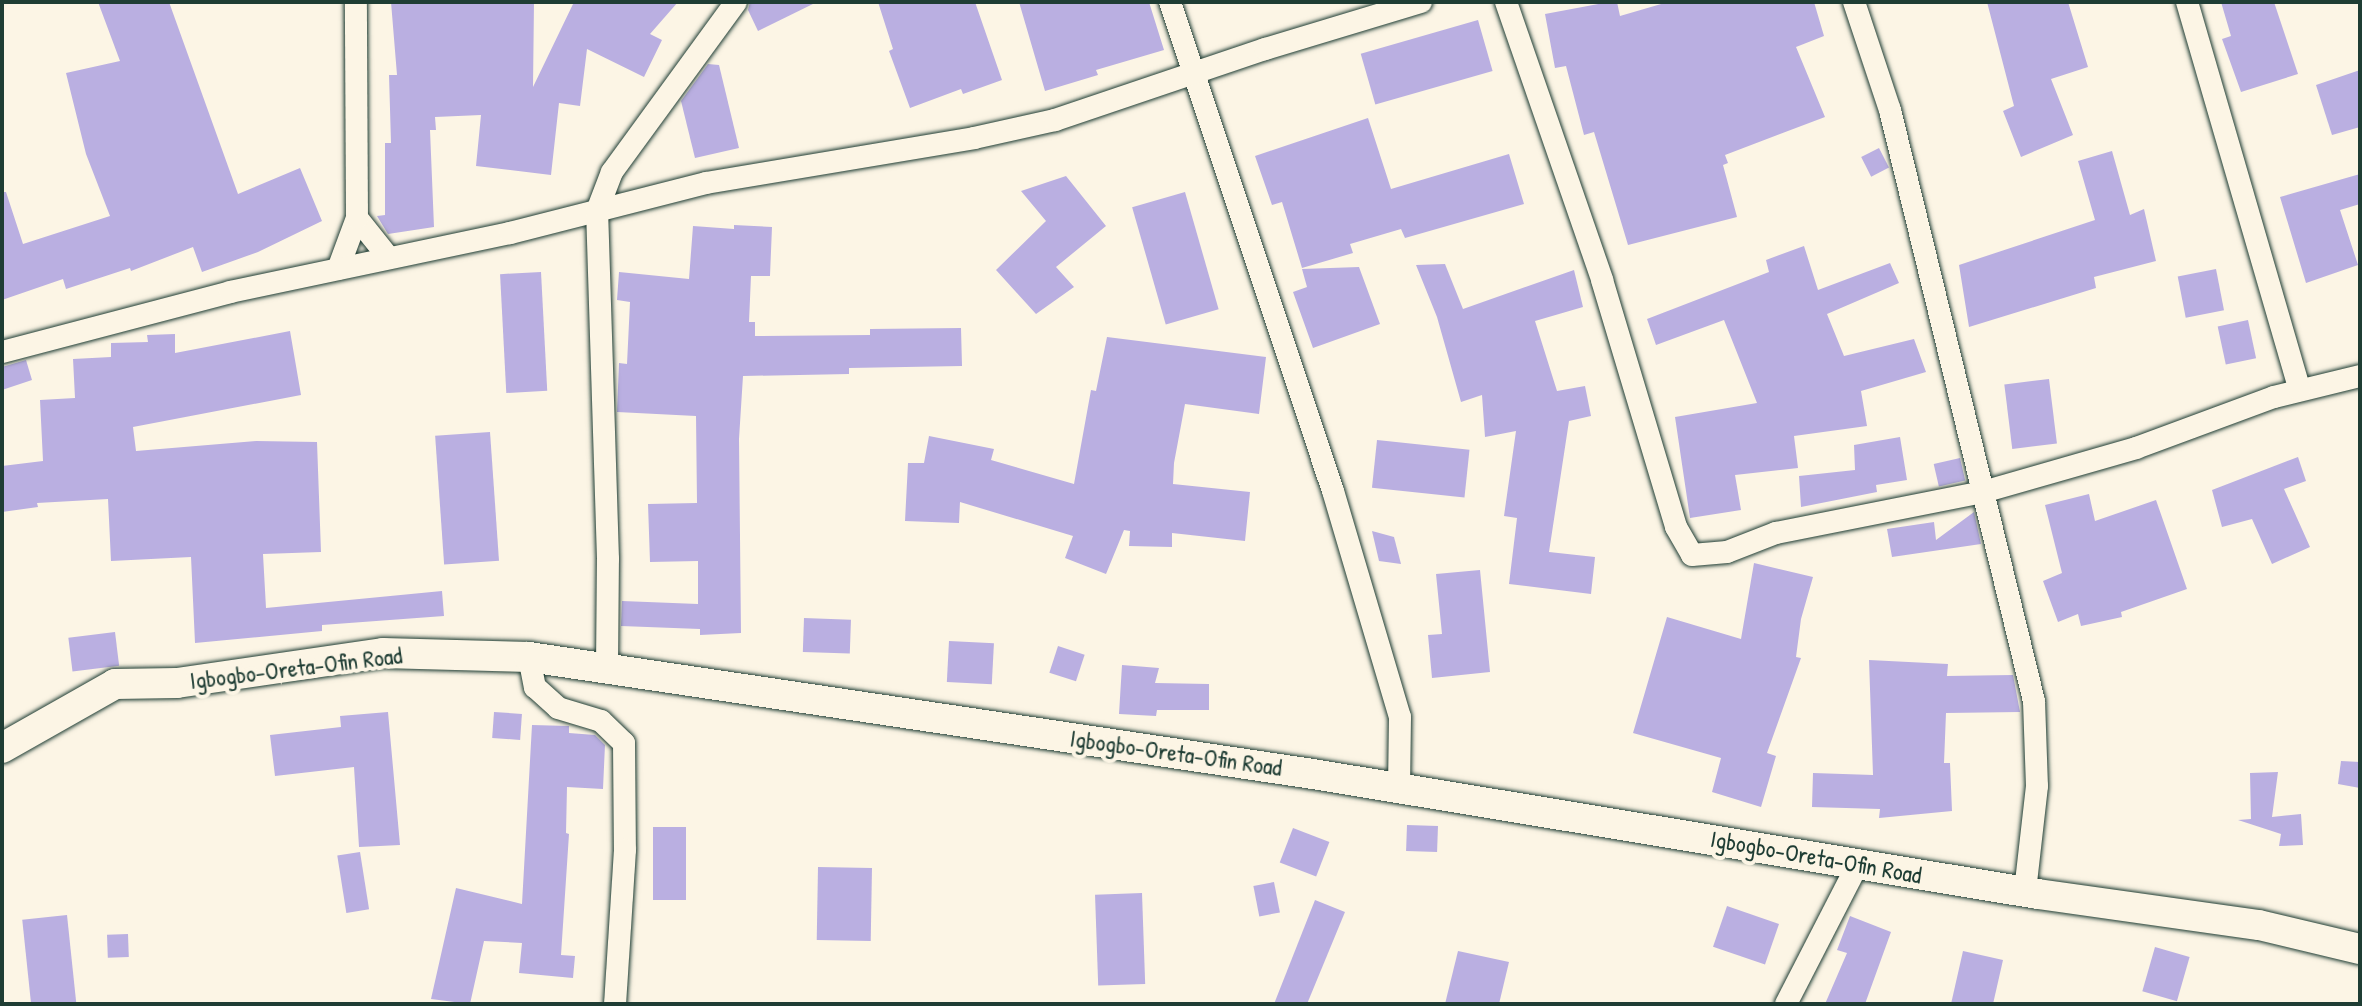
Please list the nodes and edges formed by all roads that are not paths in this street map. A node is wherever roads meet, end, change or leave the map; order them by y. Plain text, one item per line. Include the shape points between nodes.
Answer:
1 (356, 2) edge
2 (736, 2) edge
3 (1170, 2) edge
4 (1421, 2) edge
5 (1506, 2) edge
6 (1854, 2) edge
7 (2187, 2) edge
8 (1193, 75) junction
9 (597, 211) junction
10 (357, 218) junction
11 (389, 258) junction
12 (338, 269) junction
13 (2, 352) edge
14 (2360, 376) edge
15 (2300, 390) junction
16 (1983, 492) junction
17 (529, 657) junction
18 (607, 668) junction
19 (2, 748) edge
20 (1399, 788) junction
21 (1858, 864) junction
22 (2025, 892) junction
23 (2360, 949) edge
24 (615, 1004) edge
25 (1786, 1004) edge

1 - 10 street
2 - 9 street via 612,172
3 - 8 street
4 - 8 street
5 - 16 street via 1602,280 1676,527 1692,555 1727,552 1776,533
6 - 16 street via 1890,110
7 - 15 street
8 - 9 street via 1055,120 706,183
8 - 20 street via 1333,491 1400,717
9 - 11 street
9 - 18 street
10 - 11 street
10 - 12 street
11 - 12 street
12 - 13 street
14 - 15 street
15 - 16 street via 2136,448
16 - 22 street via 2034,701 2037,786
17 - 18 street, Igbogbo-Oreta-Ofin Road
17 - 19 street, Igbogbo-Oreta-Ofin Road via 383,653 177,683 115,684
17 - 24 street via 535,687 558,708 601,721 624,743 625,850
18 - 20 street, Igbogbo-Oreta-Ofin Road
20 - 21 street, Igbogbo-Oreta-Ofin Road
21 - 22 street, Igbogbo-Oreta-Ofin Road
21 - 25 street
22 - 23 street, Igbogbo-Oreta-Ofin Road via 2259,925

